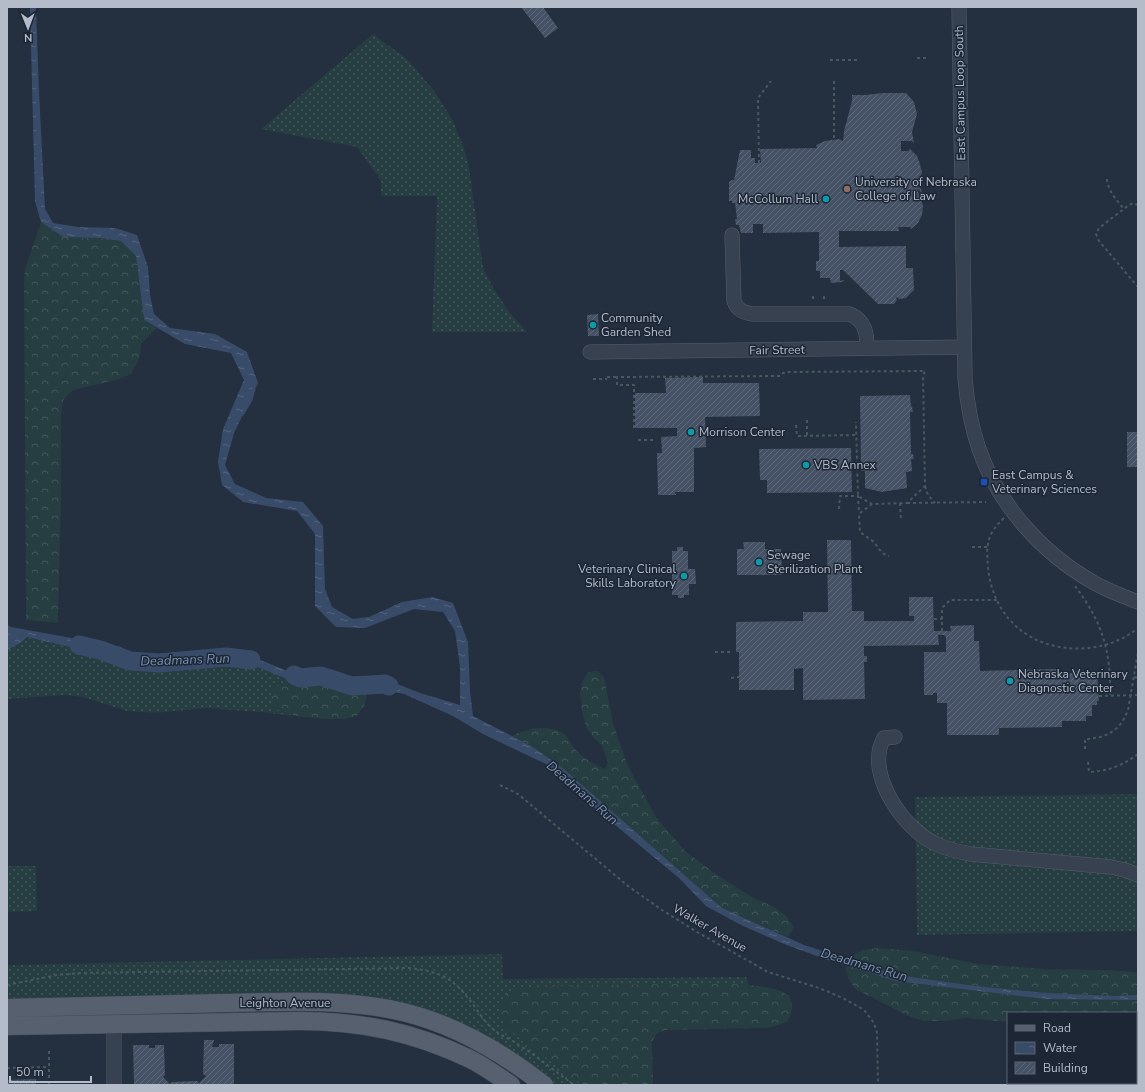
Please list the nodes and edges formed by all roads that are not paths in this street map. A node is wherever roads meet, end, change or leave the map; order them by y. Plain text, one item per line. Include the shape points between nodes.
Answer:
1 (959, 7) edge
2 (732, 235) dead end
3 (964, 347) junction
4 (867, 348) junction
5 (590, 352) dead end
6 (1138, 602) edge
7 (895, 737) dead end
8 (1138, 875) edge
9 (7, 1008) edge
10 (114, 1024) junction
11 (7, 1026) edge
12 (114, 1085) edge
13 (511, 1085) edge
14 (544, 1085) edge

1 - 3 lane, East Campus Loop South
2 - 4 lane via 734,301 739,310 752,314 850,314 864,326
3 - 4 lane, Fair Street
3 - 6 lane, East Campus Loop South via 965,385 972,424 985,463 1005,500 1020,521 1051,553 1091,581
4 - 5 lane, Fair Street
7 - 8 lane via 884,738 879,749 883,782 903,817 935,844 971,854 1111,867
9 - 14 main road, Leighton Avenue via 290,1002 348,1003 376,1007 404,1012 460,1032 496,1051
10 - 11 main road, Leighton Avenue
10 - 12 lane
10 - 13 main road, Leighton Avenue via 306,1021 362,1025 397,1032 445,1048 471,1060

